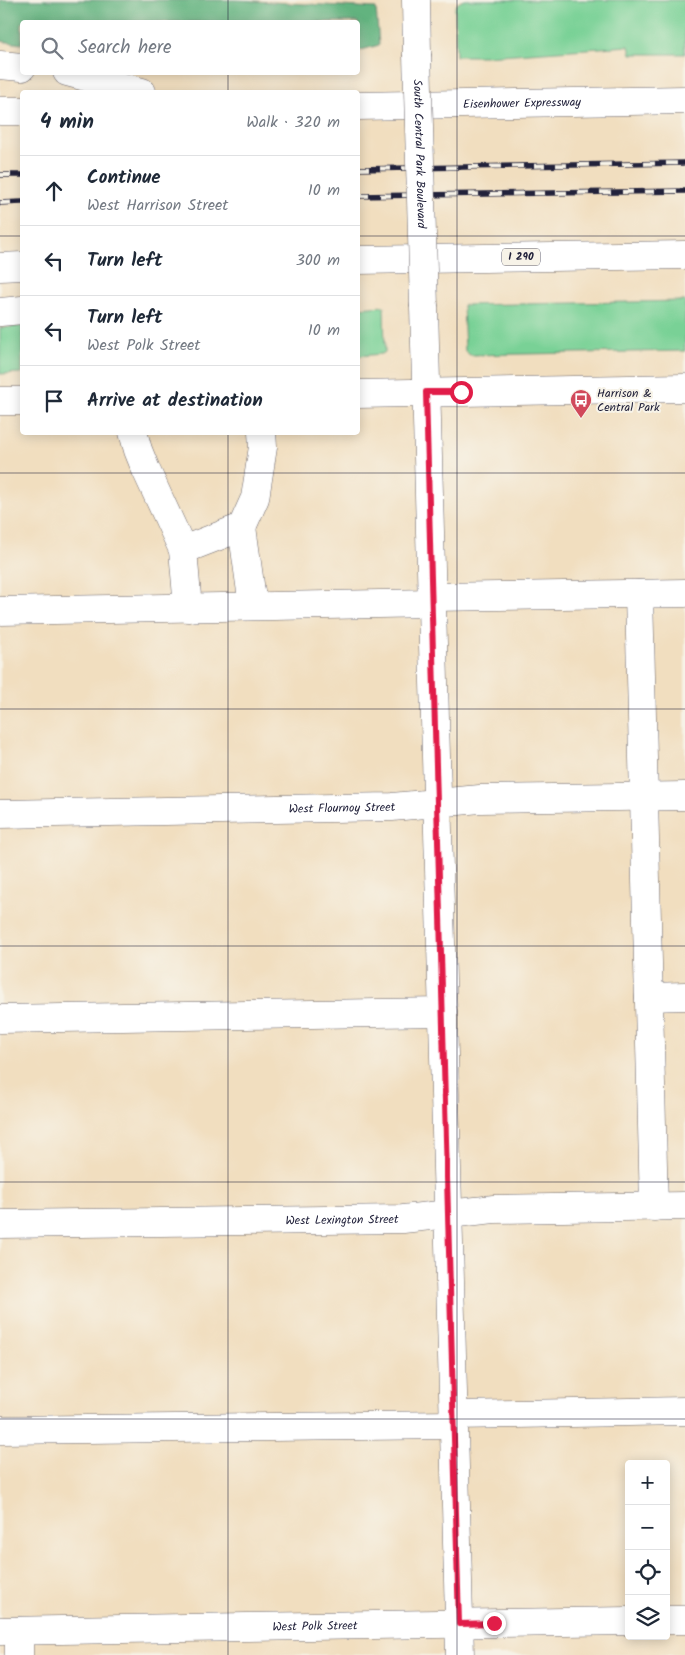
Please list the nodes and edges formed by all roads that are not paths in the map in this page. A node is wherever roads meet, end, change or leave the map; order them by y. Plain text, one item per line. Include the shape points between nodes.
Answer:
1 (416, 0) edge
2 (0, 65) edge
3 (20, 67) edge
4 (78, 75) edge
5 (134, 90) edge
6 (685, 100) edge
7 (360, 106) edge
8 (0, 111) edge
9 (20, 111) edge
10 (685, 255) edge
11 (360, 260) edge
12 (20, 266) edge
13 (0, 267) edge
14 (20, 310) edge
15 (0, 312) edge
16 (685, 388) edge
17 (426, 392) junction
18 (360, 394) edge
19 (20, 400) edge
20 (0, 401) edge
21 (135, 435) edge
22 (262, 435) edge
23 (242, 526) junction
24 (183, 550) junction
25 (685, 593) edge
26 (639, 594) junction
27 (432, 600) junction
28 (254, 606) junction
29 (188, 608) junction
30 (0, 611) edge
31 (685, 796) edge
32 (644, 797) junction
33 (437, 803) junction
34 (0, 814) edge
35 (685, 996) edge
36 (649, 997) junction
37 (443, 1012) junction
38 (0, 1019) edge
39 (685, 1206) edge
40 (654, 1207) junction
41 (448, 1215) junction
42 (0, 1224) edge
43 (685, 1411) edge
44 (453, 1420) junction
45 (0, 1430) edge
46 (670, 1620) edge
47 (685, 1620) edge
48 (625, 1621) edge
49 (459, 1624) junction
50 (13, 1639) edge
51 (460, 1655) edge

1 - 17 main road, South Central Park Boulevard, bridge
2 - 3 main road
4 - 5 main road
6 - 7 main road, Eisenhower Expressway
8 - 9 main road
10 - 11 main road, I 290
12 - 13 main road
14 - 15 main road
16 - 17 main road
17 - 18 main road
17 - 27 main road, South Central Park Boulevard
19 - 20 main road
21 - 24 main road via 143,464
22 - 23 main road via 255,498
23 - 24 main road
23 - 28 main road
24 - 29 main road
25 - 26 main road
26 - 27 main road
26 - 32 main road
27 - 28 main road
27 - 33 main road, South Central Park Boulevard
28 - 29 main road
29 - 30 main road
31 - 32 main road, West Flournoy Street
32 - 33 main road, West Flournoy Street via 480,799
32 - 36 main road
33 - 34 main road, West Flournoy Street via 382,807
33 - 37 main road, South Central Park Boulevard
35 - 36 main road
36 - 40 main road
37 - 38 main road
37 - 41 main road, South Central Park Boulevard
39 - 40 main road, West Lexington Street
40 - 41 main road, West Lexington Street via 494,1209
41 - 42 main road, West Lexington Street via 404,1219
41 - 44 main road, South Central Park Boulevard
43 - 44 main road
44 - 45 main road
44 - 49 main road, South Central Park Boulevard
46 - 47 main road
48 - 49 main road, West Polk Street
49 - 50 main road, West Polk Street
49 - 51 main road, South Central Park Boulevard

